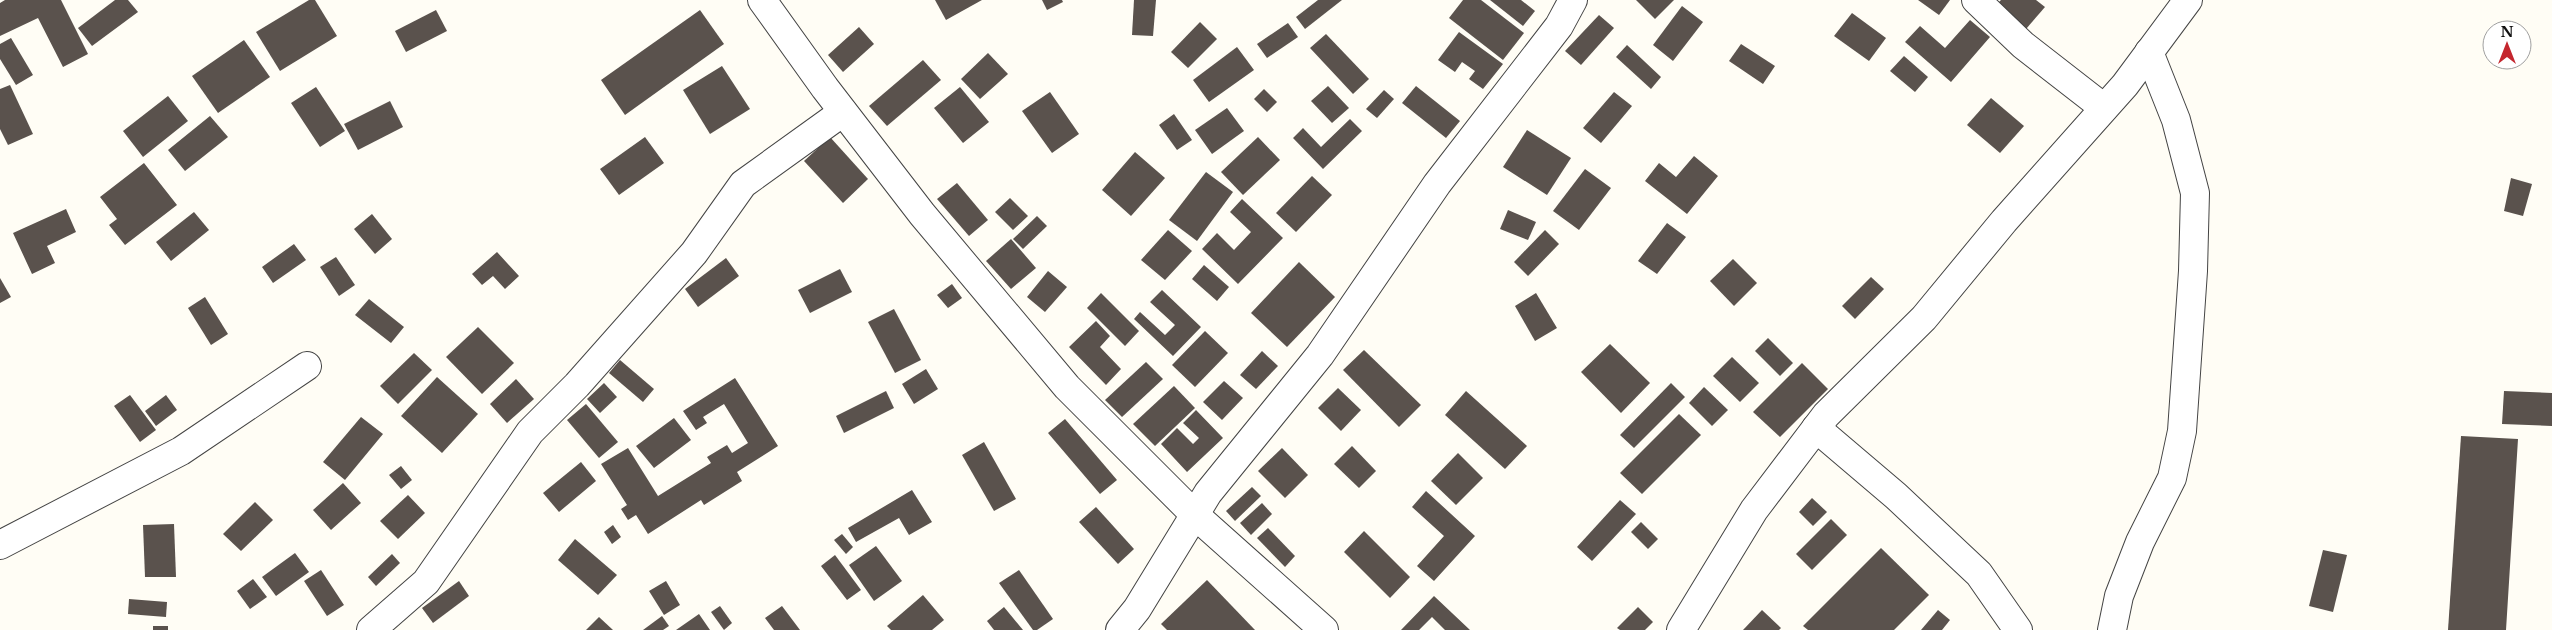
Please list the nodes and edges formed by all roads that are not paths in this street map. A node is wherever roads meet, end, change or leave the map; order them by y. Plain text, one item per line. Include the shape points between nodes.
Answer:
1 (762, 0) edge
2 (1574, 0) edge
3 (1976, 0) edge
4 (2188, 0) edge
5 (2149, 52) junction
6 (2104, 108) junction
7 (843, 112) junction
8 (306, 366) dead end
9 (1816, 428) junction
10 (1194, 515) junction
11 (0, 545) edge
12 (377, 628) edge
13 (1120, 630) edge
14 (1324, 630) edge
15 (1681, 630) edge
16 (2018, 630) edge
17 (2112, 630) edge

1 - 7 street
2 - 10 street via 1559,26 1437,184 1320,355 1208,493
3 - 6 street via 2023,45
4 - 5 street
5 - 6 street
5 - 17 street via 2176,120 2195,193 2193,271 2182,431 2172,478 2140,542 2119,596
6 - 9 street via 1924,318
7 - 10 street via 922,214 1068,387
7 - 12 street via 743,184 694,253 577,385 530,432 426,582
8 - 11 street via 181,451
9 - 15 street via 1754,510
9 - 16 street via 1896,496 1979,574
10 - 13 street via 1137,610
10 - 14 street

